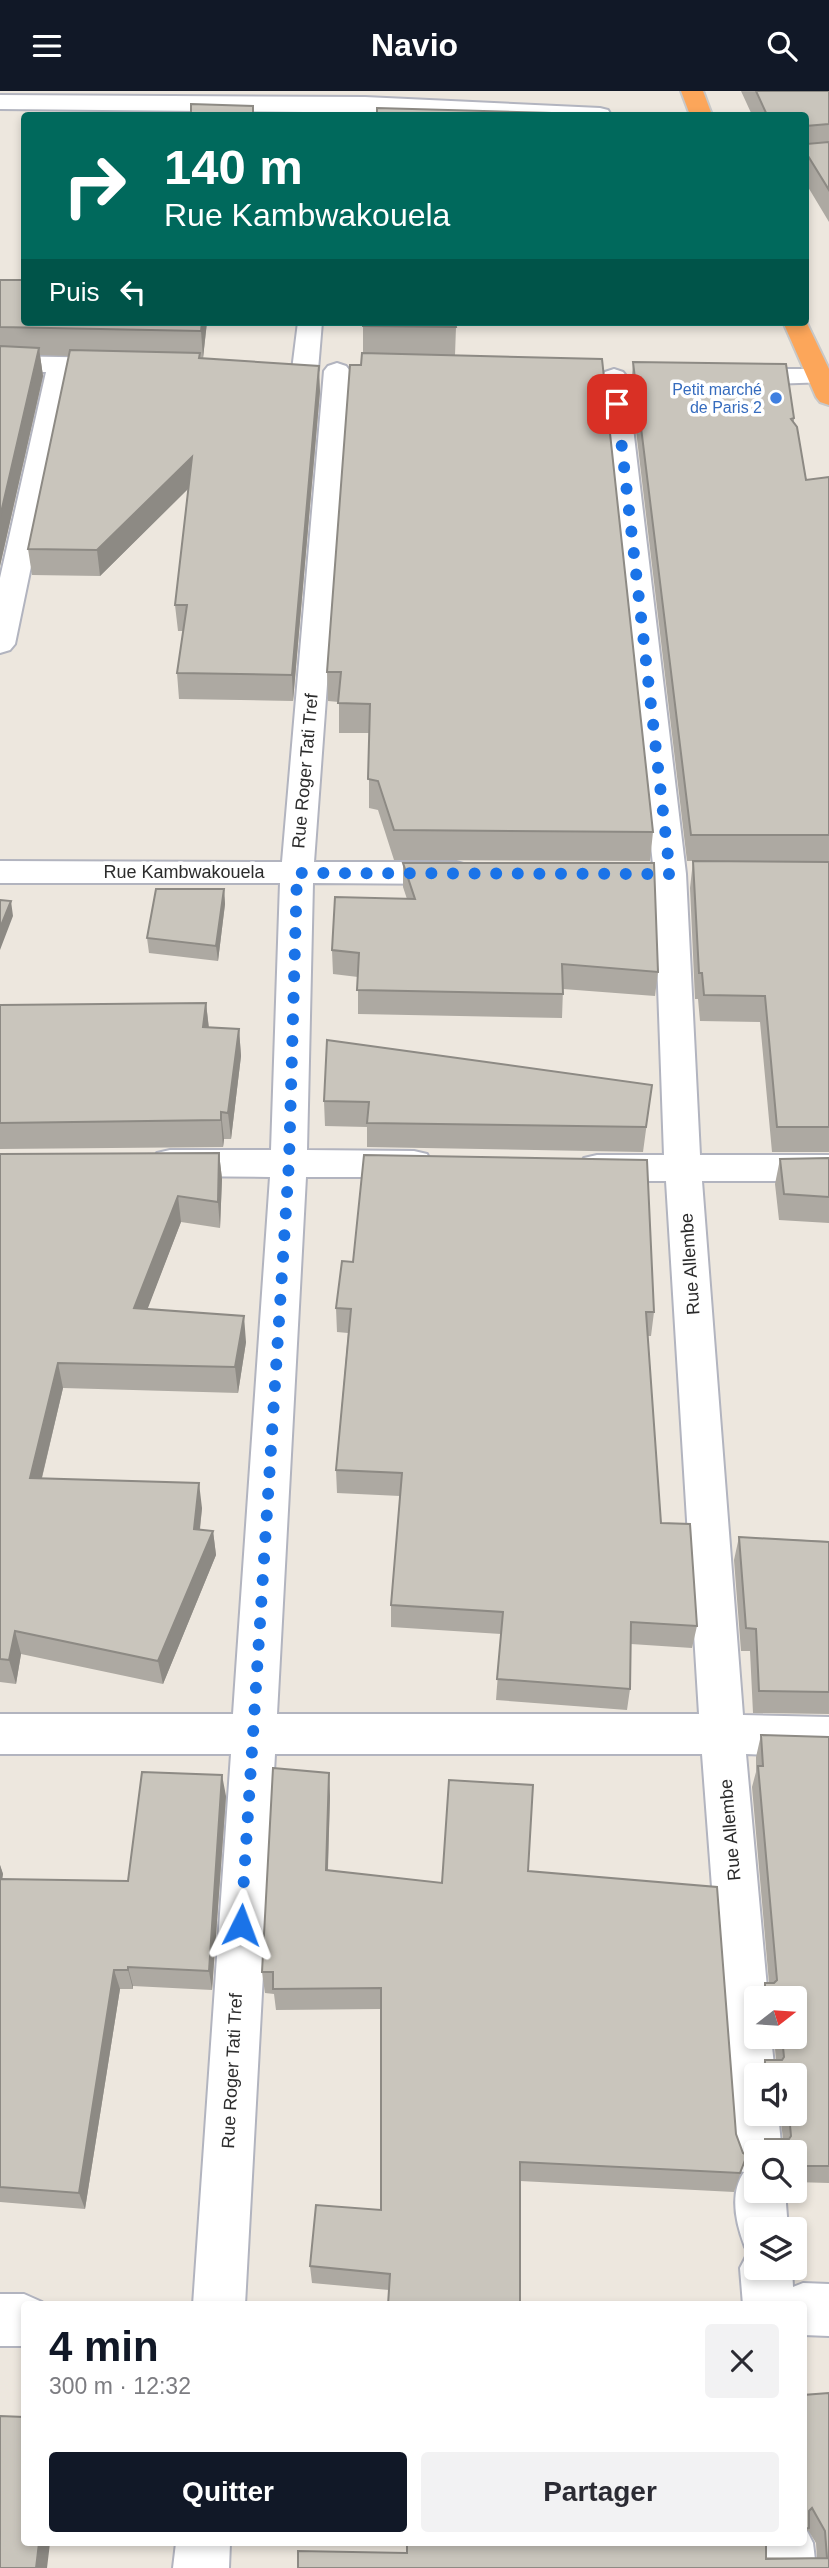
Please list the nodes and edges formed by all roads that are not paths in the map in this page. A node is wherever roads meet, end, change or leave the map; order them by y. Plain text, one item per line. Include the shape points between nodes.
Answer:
1 (443, 91) edge
2 (692, 91) edge
3 (0, 102) edge
4 (365, 104) junction
5 (335, 110) edge
6 (536, 112) edge
7 (700, 112) edge
8 (312, 326) edge
9 (796, 326) edge
10 (0, 365) edge
11 (60, 365) junction
12 (142, 367) edge
13 (278, 369) edge
14 (335, 371) junction
15 (614, 376) dead end
16 (710, 377) edge
17 (825, 387) edge
18 (10, 551) edge
19 (0, 644) edge
20 (0, 872) edge
21 (297, 873) junction
22 (490, 873) edge
23 (289, 1162) junction
24 (138, 1164) edge
25 (452, 1165) edge
26 (561, 1167) edge
27 (829, 1168) edge
28 (683, 1169) junction
29 (0, 1734) edge
30 (722, 1734) junction
31 (252, 1735) junction
32 (829, 1737) edge
33 (756, 2140) edge
34 (767, 2280) edge
35 (219, 2301) edge
36 (769, 2301) edge
37 (807, 2309) edge
38 (829, 2310) edge
39 (0, 2320) edge
40 (21, 2320) edge
41 (203, 2546) edge
42 (786, 2546) edge
43 (201, 2568) edge
44 (788, 2568) edge

1 - 4 street
2 - 7 highway
3 - 5 street
4 - 5 street
4 - 6 street
8 - 14 street, Rue Roger Tati Tref
9 - 17 highway
10 - 11 street
11 - 12 street
11 - 18 street
13 - 14 street
14 - 21 street, Rue Roger Tati Tref
15 - 28 street, Rue Allembe via 669,874
16 - 17 street
18 - 19 street
20 - 21 street, Rue Kambwakouela
21 - 22 street, Rue Kambwakouela
21 - 23 street, Rue Roger Tati Tref
23 - 24 street
23 - 25 street
23 - 31 street, Rue Roger Tati Tref
26 - 28 street
27 - 28 street
28 - 30 street, Rue Allembe
29 - 31 street
30 - 31 street
30 - 32 street
30 - 33 street, Rue Allembe
31 - 35 street, Rue Roger Tati Tref
34 - 36 street
37 - 38 street
39 - 40 street
41 - 43 street
42 - 44 street

